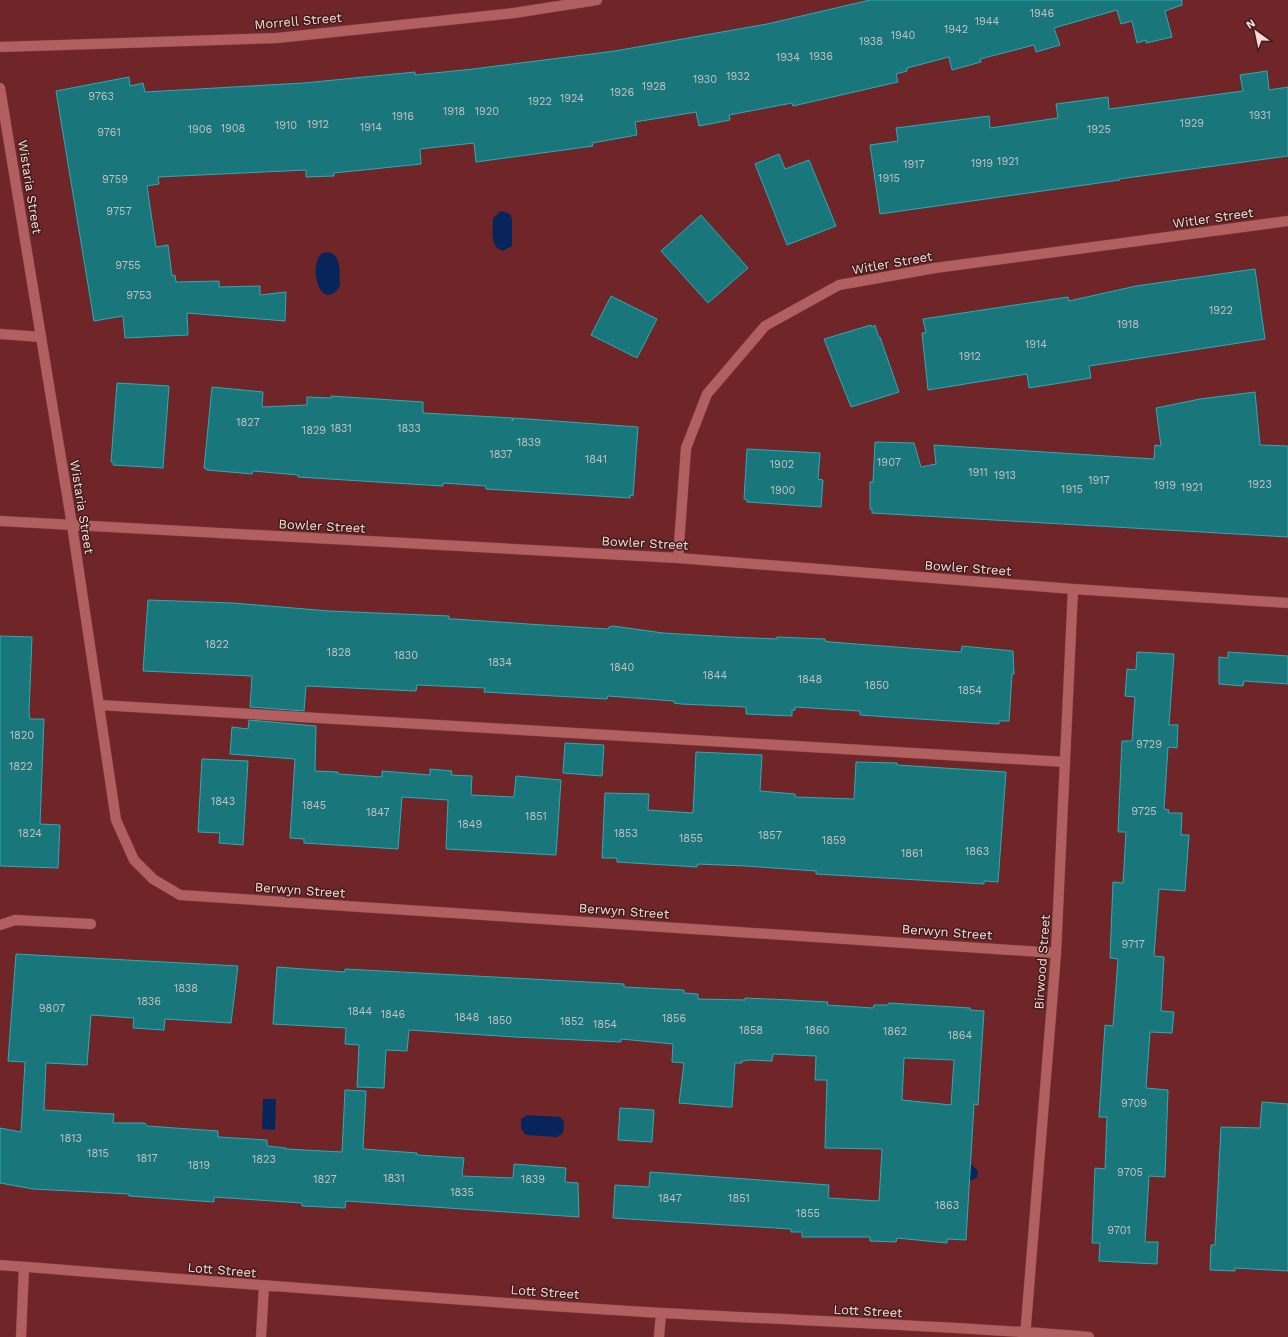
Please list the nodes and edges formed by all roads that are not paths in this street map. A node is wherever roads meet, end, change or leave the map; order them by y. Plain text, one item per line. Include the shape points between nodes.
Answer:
1 (596, 0) edge
2 (0, 46) edge
3 (0, 88) edge
4 (1288, 221) edge
5 (0, 334) edge
6 (41, 337) junction
7 (0, 521) edge
8 (72, 525) junction
9 (678, 558) junction
10 (1073, 589) junction
11 (1288, 603) edge
12 (99, 705) junction
13 (1065, 762) junction
14 (190, 895) joint
15 (91, 924) dead end
16 (0, 925) edge
17 (1056, 953) junction
18 (0, 1265) edge
19 (24, 1267) junction
20 (264, 1286) junction
21 (661, 1313) junction
22 (1026, 1334) edge
23 (21, 1337) edge
24 (261, 1337) edge
25 (659, 1337) edge
26 (1088, 1337) edge

1 - 2 street, Morrell Street via 514,14 277,38
3 - 6 street, Wistaria Street
4 - 9 street, Witler Street via 935,268 839,285 765,326 708,394 686,448
5 - 6 street
6 - 8 street, Wistaria Street
7 - 8 street, Bowler Street
8 - 9 street, Bowler Street
8 - 12 street, Wistaria Street
9 - 10 street, Bowler Street
10 - 11 street, Bowler Street
10 - 13 street, Birwood Street
12 - 13 street
12 - 14 street, Wistaria Street via 116,820 134,860 153,880 180,895
13 - 17 street, Birwood Street
14 - 17 street, Berwyn Street
15 - 16 street via 15,920
17 - 22 street, Birwood Street
18 - 19 street, Lott Street
19 - 20 street, Lott Street
19 - 23 street
20 - 21 street, Lott Street
20 - 24 street
21 - 22 street, Lott Street
21 - 25 street
22 - 26 street, Lott Street

